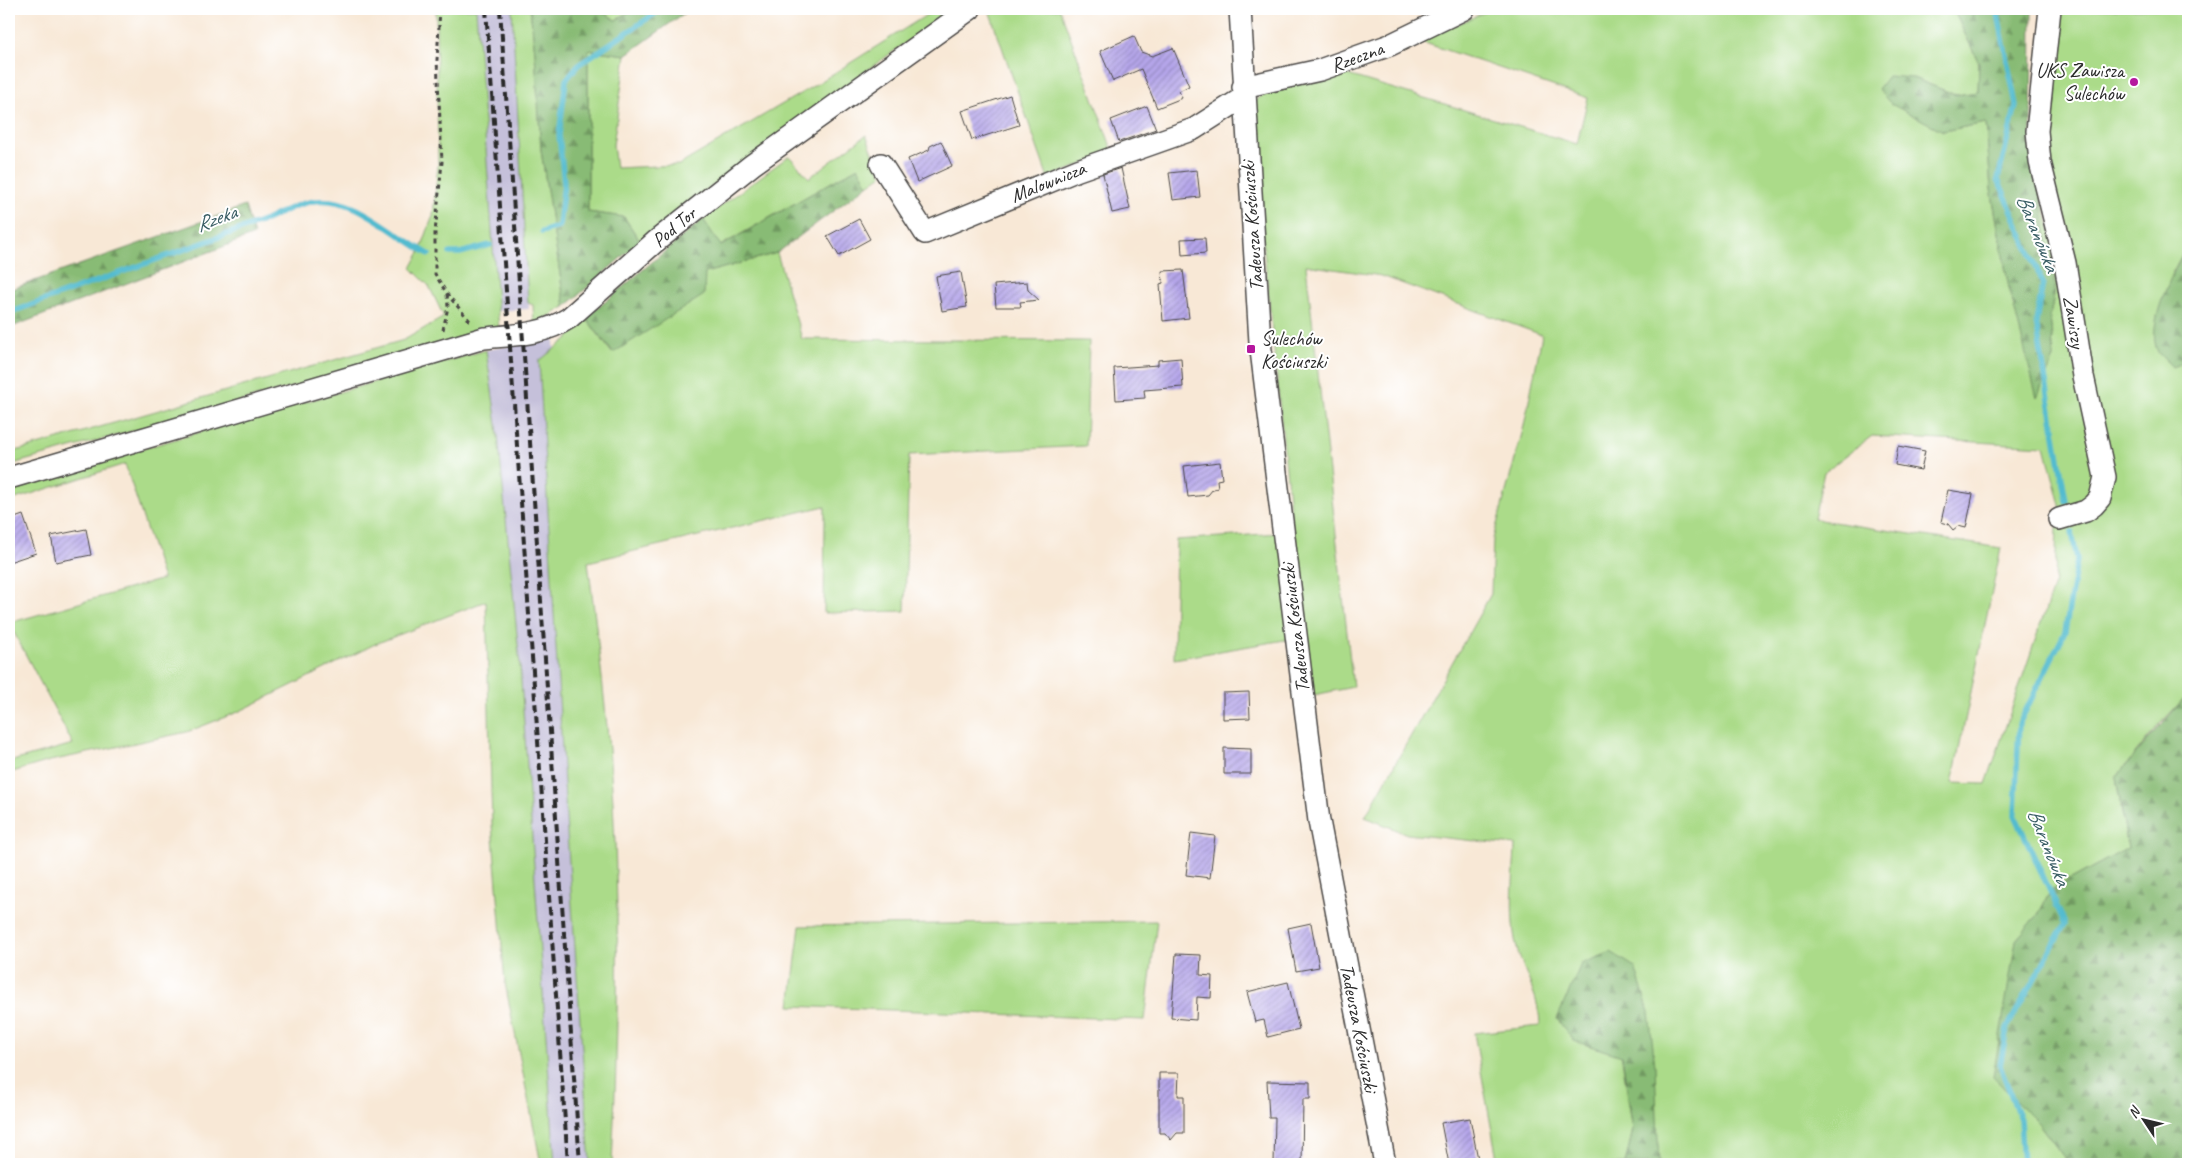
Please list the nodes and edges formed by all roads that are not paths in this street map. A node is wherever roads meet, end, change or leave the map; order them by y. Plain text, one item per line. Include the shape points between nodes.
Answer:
1 (970, 9) edge
2 (1240, 9) edge
3 (1464, 9) edge
4 (2050, 9) edge
5 (1244, 92) junction
6 (881, 164) dead end
7 (9, 478) edge
8 (2059, 519) dead end
9 (1386, 1164) edge

1 - 7 street, Pod Tor via 732,180 555,327 540,332 484,338
2 - 5 street, Tadeusza Kościuszki
3 - 5 street, Rzeczna via 1390,45
4 - 8 street, Zawiszy via 2037,131 2040,162 2065,263 2083,376 2105,477 2100,498 2094,505 2086,511
5 - 6 street, Malownicza via 1194,129 1078,170 925,233
5 - 9 street, Tadeusza Kościuszki via 1260,342 1319,821

